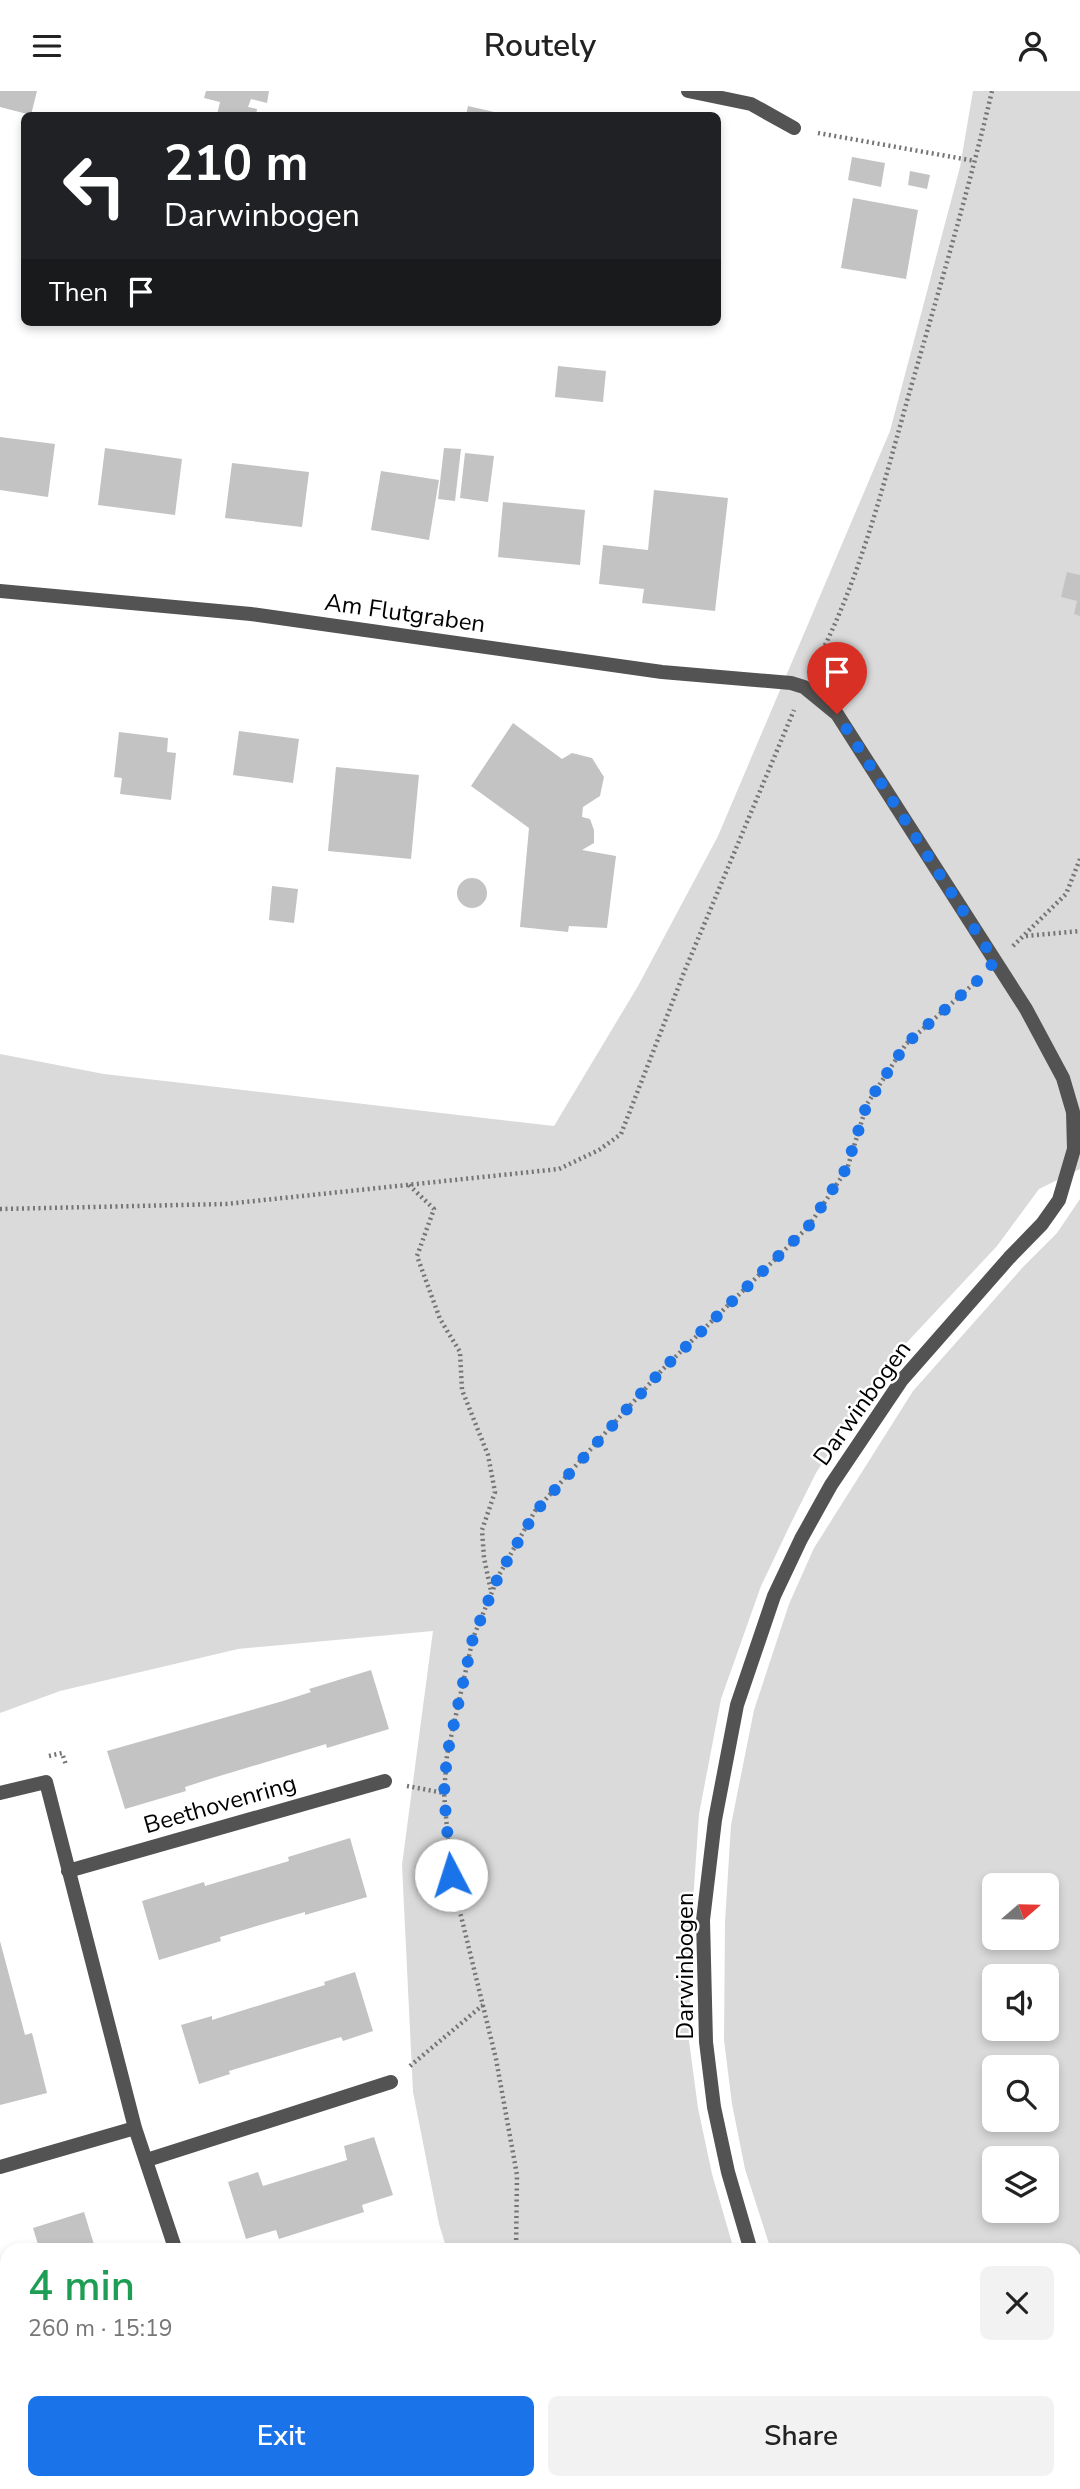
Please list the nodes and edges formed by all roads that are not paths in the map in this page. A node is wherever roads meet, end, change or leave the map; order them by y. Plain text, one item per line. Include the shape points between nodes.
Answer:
1 (688, 91) edge
2 (794, 128) road end
3 (0, 591) edge
4 (804, 687) joint
5 (385, 1781) road end
6 (0, 1793) edge
7 (68, 1871) junction
8 (391, 2082) road end
9 (135, 2128) junction
10 (147, 2160) junction
11 (0, 2167) edge
12 (173, 2243) edge
13 (749, 2243) edge

1 - 2 street via 751,104
3 - 4 street, Am Flutgraben via 251,614 662,672
4 - 13 street, Darwinbogen via 837,714 1026,1009 1063,1078 1073,1112 1074,1149 1059,1200 1042,1224 901,1381 831,1485 775,1596 737,1705 715,1820 703,1920 706,2042 714,2106
5 - 7 street, Beethovenring
6 - 7 street via 46,1782
7 - 9 street
8 - 10 street
9 - 10 street
9 - 11 street
10 - 12 street

